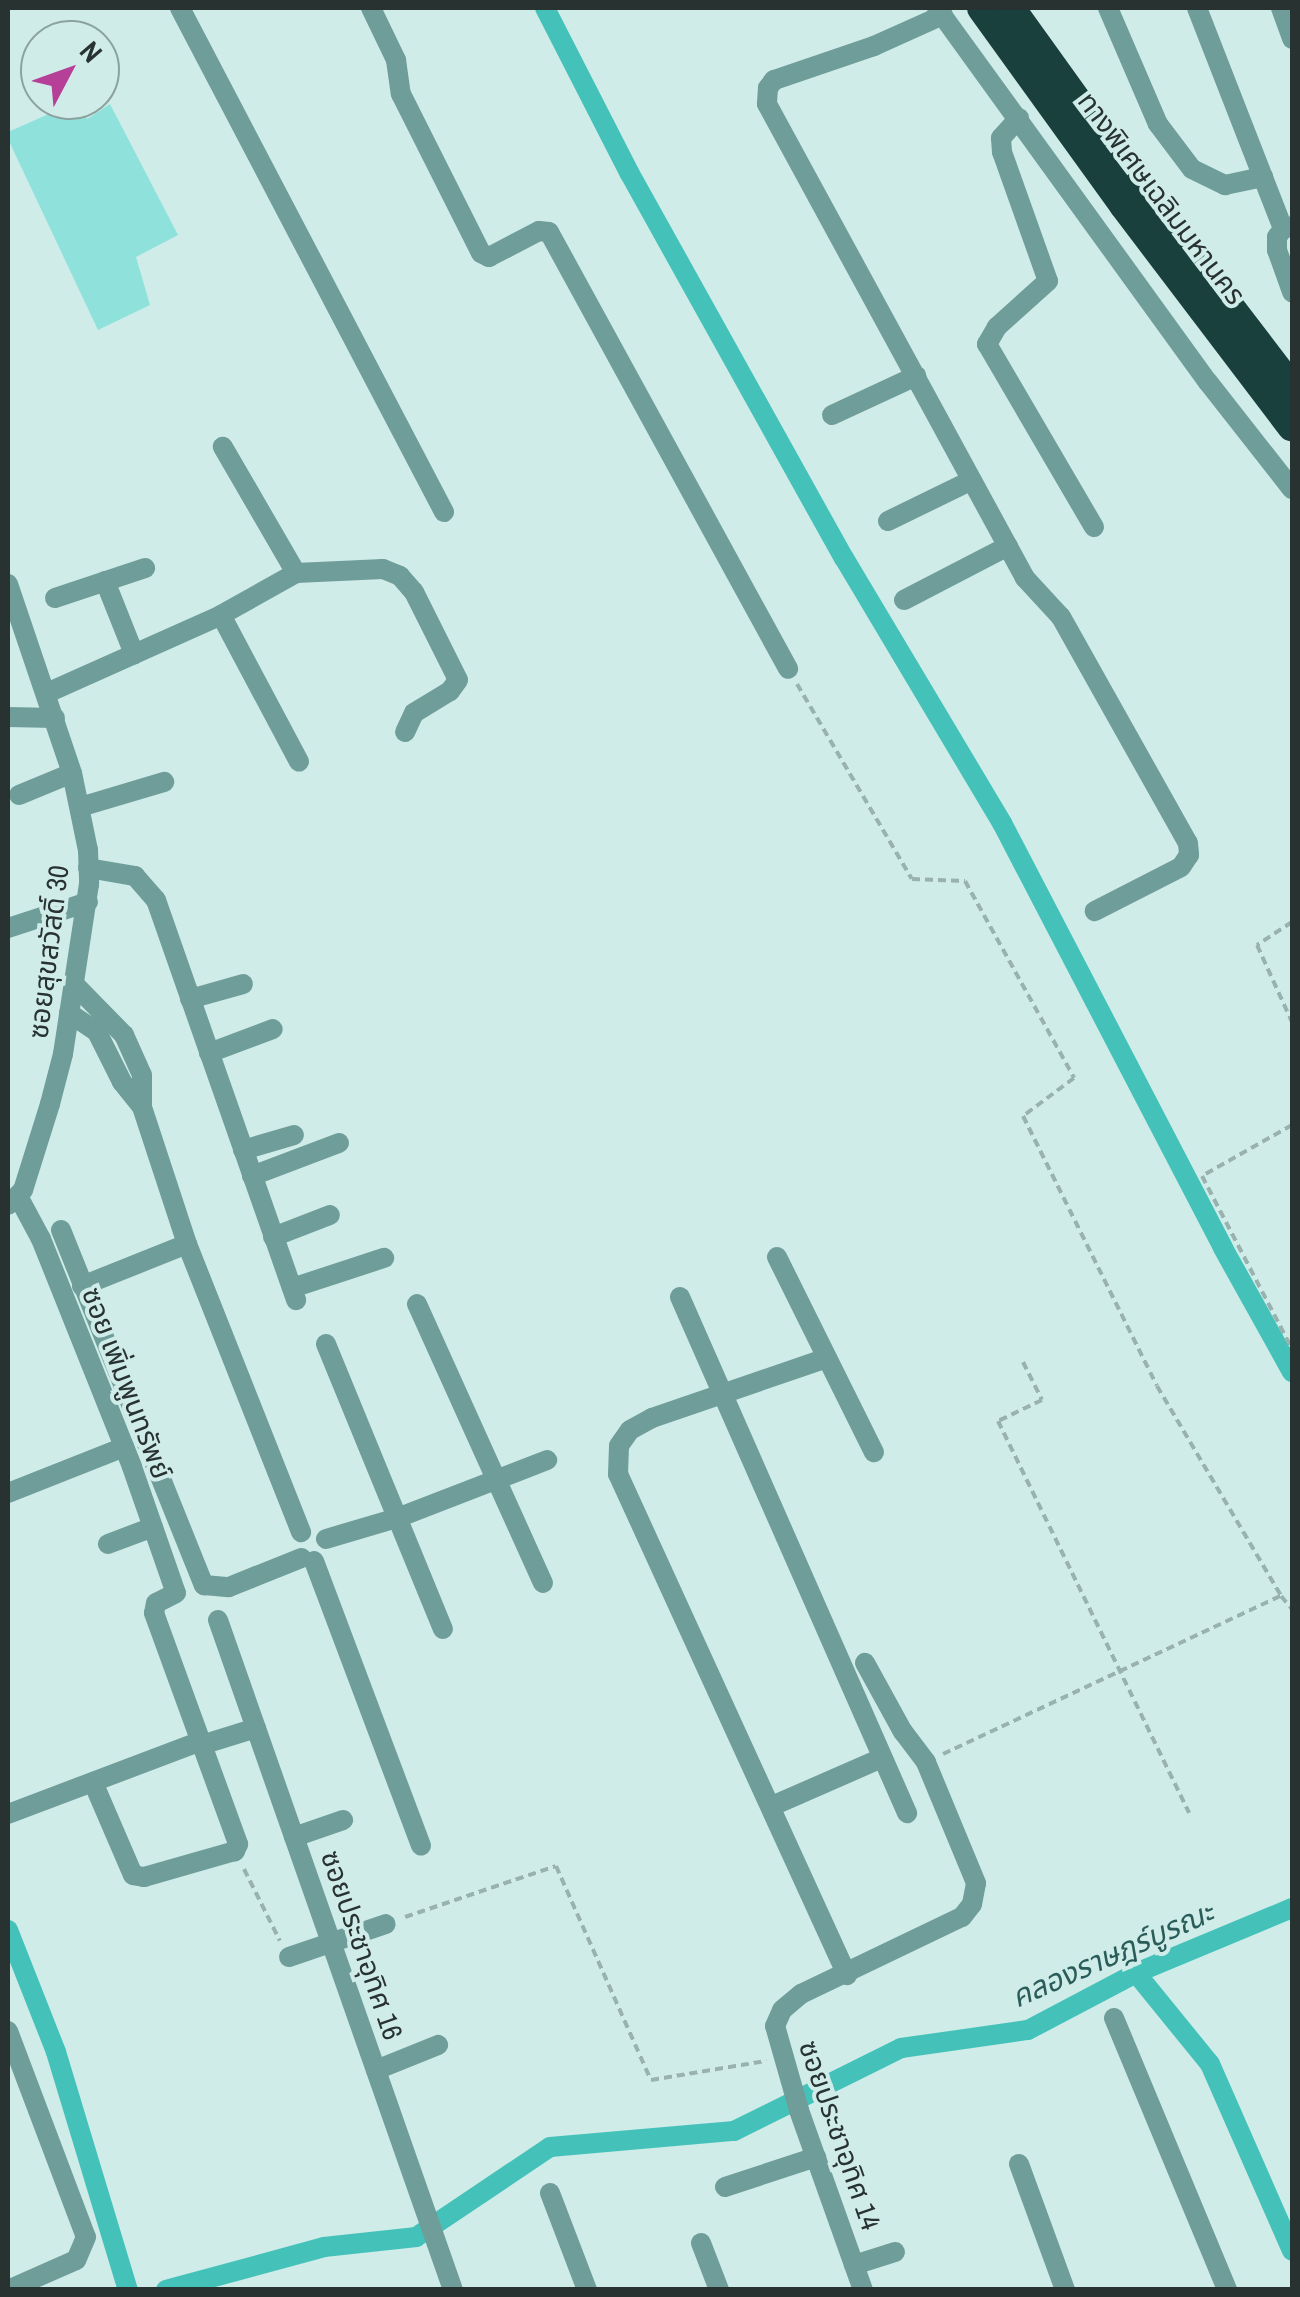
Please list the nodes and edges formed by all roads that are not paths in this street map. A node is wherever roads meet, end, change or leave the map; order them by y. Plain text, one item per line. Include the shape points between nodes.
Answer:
1 (180, 8) edge
2 (371, 8) edge
3 (982, 8) edge
4 (1000, 8) edge
5 (1010, 8) edge
6 (1108, 8) edge
7 (1197, 8) edge
8 (1281, 8) edge
9 (940, 11) edge
10 (1292, 38) edge
11 (1019, 118) junction
12 (1262, 177) junction
13 (1288, 228) edge
14 (1292, 292) edge
15 (916, 376) junction
16 (1292, 389) edge
17 (1292, 405) edge
18 (832, 416) dead end
19 (1292, 426) edge
20 (223, 447) dead end
21 (972, 480) junction
22 (1292, 489) edge
23 (444, 512) dead end
24 (888, 521) dead end
25 (1094, 527) dead end
26 (1008, 546) junction
27 (145, 568) dead end
28 (296, 573) junction
29 (105, 581) junction
30 (8, 584) edge
31 (55, 598) dead end
32 (904, 600) dead end
33 (221, 615) junction
34 (134, 654) junction
35 (788, 669) road end
36 (47, 693) junction
37 (8, 716) edge
38 (55, 718) junction
39 (405, 732) dead end
40 (300, 762) dead end
41 (72, 773) junction
42 (164, 782) dead end
43 (19, 795) dead end
44 (80, 807) junction
45 (88, 868) junction
46 (88, 902) junction
47 (1095, 911) dead end
48 (8, 928) edge
49 (74, 984) junction
50 (243, 984) dead end
51 (190, 998) junction
52 (69, 1013) junction
53 (273, 1029) dead end
54 (209, 1052) junction
55 (142, 1107) junction
56 (294, 1134) dead end
57 (339, 1143) dead end
58 (243, 1150) junction
59 (252, 1176) junction
60 (13, 1201) edge
61 (330, 1215) dead end
62 (61, 1230) dead end
63 (272, 1236) junction
64 (187, 1244) junction
65 (777, 1257) dead end
66 (384, 1258) dead end
67 (82, 1286) junction
68 (680, 1297) dead end
69 (418, 1304) dead end
70 (326, 1344) dead end
71 (827, 1358) junction
72 (723, 1397) junction
73 (124, 1447) junction
74 (874, 1452) dead end
75 (547, 1460) dead end
76 (494, 1482) junction
77 (8, 1492) edge
78 (397, 1518) junction
79 (153, 1527) junction
80 (302, 1532) junction
81 (326, 1539) junction
82 (108, 1544) dead end
83 (307, 1559) junction
84 (543, 1582) dead end
85 (218, 1620) dead end
86 (443, 1630) dead end
87 (865, 1663) dead end
88 (256, 1728) junction
89 (206, 1742) junction
90 (882, 1758) junction
91 (92, 1782) junction
92 (772, 1806) junction
93 (8, 1814) edge
94 (906, 1814) dead end
95 (344, 1820) dead end
96 (294, 1837) junction
97 (421, 1846) dead end
98 (386, 1924) road end
99 (332, 1943) junction
100 (289, 1958) road end
101 (848, 1975) junction
102 (1114, 2018) dead end
103 (8, 2031) edge
104 (438, 2045) dead end
105 (376, 2070) junction
106 (816, 2156) junction
107 (1020, 2164) dead end
108 (725, 2187) dead end
109 (550, 2193) dead end
110 (701, 2243) dead end
111 (895, 2252) dead end
112 (854, 2265) junction
113 (8, 2290) edge
114 (454, 2290) edge
115 (587, 2290) edge
116 (718, 2290) edge
117 (862, 2290) edge
118 (1065, 2290) edge
119 (1228, 2290) edge

1 - 23 street
2 - 35 street via 396,60 401,94 480,252 489,256 539,230 549,232
3 - 19 highway, ทางพิเศษเฉลิมมหานคร
4 - 17 street
5 - 16 highway, ทางพิเศษเฉลิมมหานคร
6 - 12 street via 1158,124 1192,169 1225,186
7 - 12 street
8 - 10 street
9 - 11 street
9 - 15 street via 768,88 767,104
11 - 22 street
11 - 25 street via 1006,129 1002,152 1048,281 986,344
12 - 13 street
13 - 14 street via 1277,237 1277,250
15 - 18 street
15 - 21 street
20 - 28 street
21 - 24 street
21 - 26 street
26 - 32 street
26 - 47 street via 1036,594 1061,617 1188,842 1181,867
27 - 29 street
28 - 33 street
28 - 39 street via 383,569 414,592 458,680 414,712
29 - 31 street
29 - 34 street
30 - 36 street, ซอยสุขสวัสดิ์ 30
33 - 34 street
33 - 40 street
34 - 36 street
36 - 38 street, ซอยสุขสวัสดิ์ 30
37 - 38 street
38 - 41 street, ซอยสุขสวัสดิ์ 30
41 - 43 street
41 - 44 street, ซอยสุขสวัสดิ์ 30
42 - 44 street
44 - 45 street, ซอยสุขสวัสดิ์ 30
45 - 46 street, ซอยสุขสวัสดิ์ 30
45 - 51 street via 134,876 150,889
46 - 48 street
46 - 49 street, ซอยสุขสวัสดิ์ 30
49 - 52 street, ซอยสุขสวัสดิ์ 30
49 - 55 street via 124,1034 142,1075
50 - 51 street
51 - 54 street
52 - 55 street via 97,1032
52 - 60 street, ซอยสุขสวัสดิ์ 30 via 40,1141
53 - 54 street
54 - 58 street
55 - 64 street
56 - 58 street
57 - 59 street
58 - 59 street
59 - 63 street
60 - 73 street, ซอย เพิ่มพูนทรัพย์ via 32,1216
61 - 63 street
62 - 67 street
63 - 66 street via 294,1294
64 - 67 street
64 - 80 street
65 - 71 street
67 - 83 street via 204,1585 229,1588
68 - 72 street
69 - 76 street
70 - 78 street
71 - 72 street
71 - 74 street
72 - 90 street
72 - 92 street via 630,1430 619,1446 618,1474
73 - 77 street
73 - 79 street, ซอย เพิ่มพูนทรัพย์
75 - 76 street
76 - 78 street
76 - 84 street
78 - 81 street
78 - 86 street
79 - 82 street
79 - 89 street, ซอย เพิ่มพูนทรัพย์ via 176,1592 156,1603 154,1613
80 - 81 street via 315,1530
80 - 83 street via 295,1545
81 - 83 street via 326,1553
83 - 97 street
85 - 88 street, ซอยประชาอุทิศ 16
87 - 101 street, ซอยประชาอุทิศ 14 via 926,1762 974,1870 972,1904 962,1917
88 - 89 street
88 - 96 street, ซอยประชาอุทิศ 16
89 - 91 street
89 - 91 street via 235,1851 133,1875
90 - 92 street
90 - 94 street
91 - 93 street
92 - 101 street
95 - 96 street
96 - 99 street, ซอยประชาอุทิศ 16
98 - 99 street
99 - 100 street
99 - 105 street, ซอยประชาอุทิศ 16
101 - 106 street, ซอยประชาอุทิศ 14 via 801,1994 775,2026
102 - 119 street
103 - 113 street via 86,2237 76,2260
104 - 105 street
105 - 114 street, ซอยประชาอุทิศ 16
106 - 108 street
106 - 112 street, ซอยประชาอุทิศ 14
107 - 118 street
109 - 115 street
110 - 116 street
111 - 112 street
112 - 117 street, ซอยประชาอุทิศ 14

